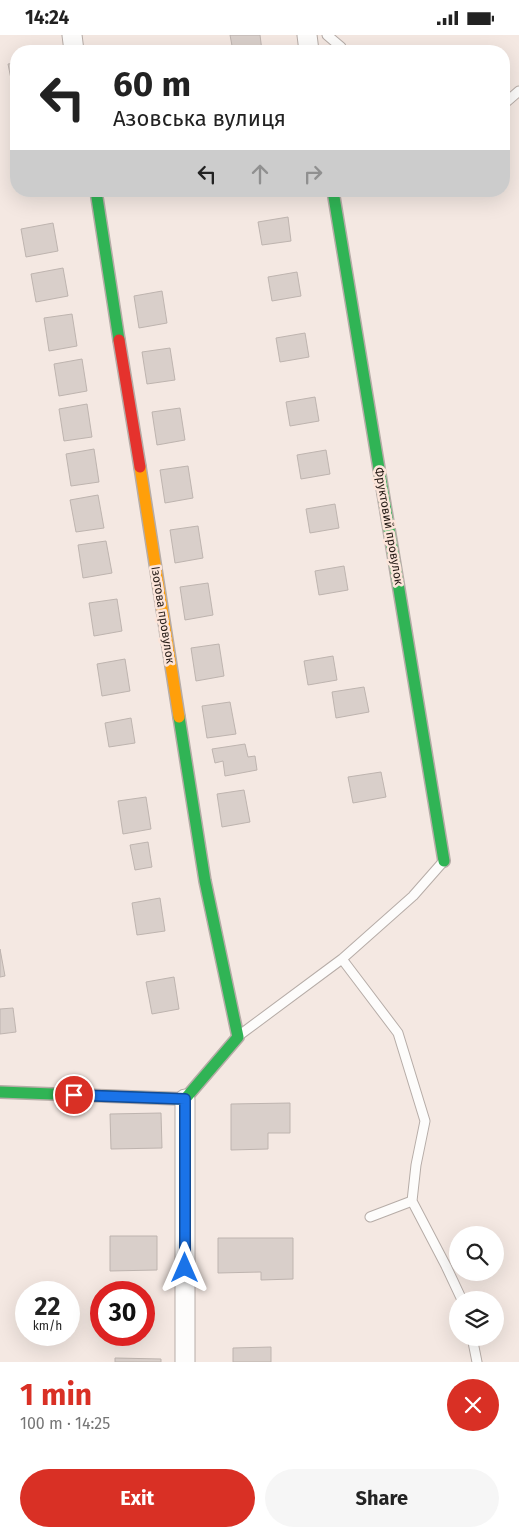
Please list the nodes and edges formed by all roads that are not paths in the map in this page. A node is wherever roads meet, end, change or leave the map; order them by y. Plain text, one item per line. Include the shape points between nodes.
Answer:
1 (327, 35) edge
2 (339, 45) edge
3 (97, 197) edge
4 (334, 197) edge
5 (444, 861) joint
6 (342, 959) junction
7 (238, 1037) junction
8 (0, 1092) edge
9 (185, 1099) junction
10 (412, 1201) junction
11 (370, 1217) dead end
12 (458, 1291) edge
13 (474, 1346) edge
14 (185, 1362) edge
15 (477, 1362) edge

1 - 2 lane
3 - 7 street, Ізотова провулок via 205,881
4 - 5 street, Фруктовий провулок
5 - 6 lane via 413,896
6 - 7 lane
6 - 10 lane via 398,1033 425,1121
7 - 9 street
8 - 9 street
9 - 14 street
10 - 11 lane
10 - 12 lane
13 - 15 lane

